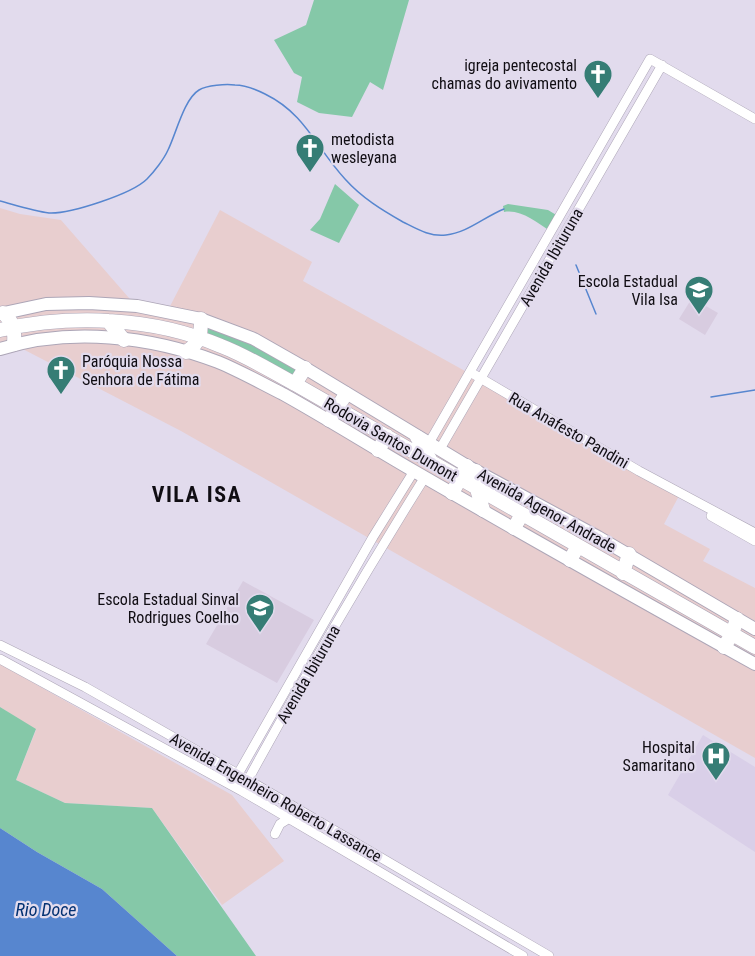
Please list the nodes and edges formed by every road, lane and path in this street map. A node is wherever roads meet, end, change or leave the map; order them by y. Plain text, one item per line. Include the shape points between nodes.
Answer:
1 (662, 65) junction
2 (755, 119) edge
3 (1, 314) edge
4 (201, 319) junction
5 (108, 321) junction
6 (14, 327) junction
7 (0, 330) edge
8 (200, 339) junction
9 (124, 340) junction
10 (14, 344) junction
11 (0, 349) edge
12 (186, 352) junction
13 (305, 368) junction
14 (470, 372) junction
15 (481, 379) junction
16 (295, 384) junction
17 (346, 394) junction
18 (333, 414) junction
19 (387, 436) junction
20 (429, 443) junction
21 (378, 450) junction
22 (431, 461) junction
23 (471, 468) junction
24 (414, 471) junction
25 (425, 477) junction
26 (460, 479) junction
27 (670, 487) junction
28 (477, 489) junction
29 (452, 493) junction
30 (483, 510) junction
31 (522, 514) junction
32 (514, 528) junction
33 (755, 533) edge
34 (755, 541) edge
35 (578, 546) junction
36 (629, 554) junction
37 (570, 560) junction
38 (623, 573) junction
39 (737, 619) junction
40 (755, 628) edge
41 (732, 634) junction
42 (0, 645) edge
43 (724, 647) junction
44 (755, 647) edge
45 (0, 659) edge
46 (755, 664) edge
47 (177, 741) junction
48 (172, 752) junction
49 (238, 774) junction
50 (248, 780) junction
51 (288, 819) junction
52 (275, 834) dead end
53 (523, 956) edge
54 (549, 956) edge

1 - 2 street
1 - 14 street, Avenida Ibituruna via 650,59
1 - 15 street, Avenida Ibituruna
3 - 4 main road, Avenida Agenor Andrade via 46,304 88,303 136,306
3 - 6 highway
4 - 8 highway
4 - 13 main road, Avenida Agenor Andrade via 255,339
5 - 6 highway, Rodovia Santos Dumont
5 - 8 highway, Rodovia Santos Dumont via 170,330
5 - 9 highway
6 - 7 highway, Rodovia Santos Dumont
6 - 10 highway
8 - 12 highway
8 - 16 highway, Rodovia Santos Dumont via 235,352
9 - 10 main road, Avenida Agenor Andrade via 87,336
9 - 12 main road, Avenida Agenor Andrade
10 - 11 main road, Avenida Agenor Andrade
12 - 18 main road, Avenida Agenor Andrade via 218,362
13 - 16 highway
13 - 17 main road, Avenida Agenor Andrade
14 - 15 street, Rua Anafesto Pandini
14 - 20 street, Avenida Ibituruna
15 - 20 street, Avenida Ibituruna
15 - 27 street, Rua Anafesto Pandini
16 - 18 highway, Rodovia Santos Dumont
17 - 18 highway
17 - 20 main road, Avenida Agenor Andrade
18 - 19 highway, Rodovia Santos Dumont
18 - 21 main road, Avenida Agenor Andrade
19 - 21 highway
19 - 22 highway, Rodovia Santos Dumont
20 - 22 highway
20 - 23 main road, Avenida Agenor Andrade
21 - 24 main road, Avenida Agenor Andrade
22 - 26 highway, Rodovia Santos Dumont
23 - 26 highway
23 - 28 highway
23 - 36 main road, Avenida Agenor Andrade
24 - 25 main road, Avenida Agenor Andrade
24 - 49 street, Avenida Ibituruna
25 - 29 main road, Avenida Agenor Andrade
25 - 50 street, Avenida Ibituruna
26 - 28 highway, Rodovia Santos Dumont
26 - 29 highway
27 - 33 street, Rua Anafesto Pandini
27 - 34 street, Rua Anafesto Pandini
28 - 30 highway
28 - 31 highway, Rodovia Santos Dumont
29 - 30 main road, Avenida Agenor Andrade
30 - 32 main road, Avenida Agenor Andrade
31 - 32 highway
31 - 35 highway, Rodovia Santos Dumont
32 - 37 main road, Avenida Agenor Andrade
35 - 37 highway
35 - 38 highway, Rodovia Santos Dumont
36 - 38 highway
36 - 39 main road, Avenida Agenor Andrade
37 - 43 main road, Avenida Agenor Andrade
38 - 41 highway, Rodovia Santos Dumont
39 - 40 main road, Avenida Agenor Andrade
39 - 41 highway
41 - 43 highway
41 - 44 highway, Rodovia Santos Dumont
42 - 47 street, Avenida Engenheiro Roberto Lassance via 85,687
43 - 46 main road, Avenida Agenor Andrade
45 - 48 street, Avenida Engenheiro Roberto Lassance
47 - 48 street
47 - 49 street, Avenida Engenheiro Roberto Lassance
48 - 51 street, Avenida Engenheiro Roberto Lassance
49 - 50 street, Avenida Engenheiro Roberto Lassance
50 - 54 street, Avenida Engenheiro Roberto Lassance
51 - 52 street
51 - 53 street, Avenida Engenheiro Roberto Lassance

